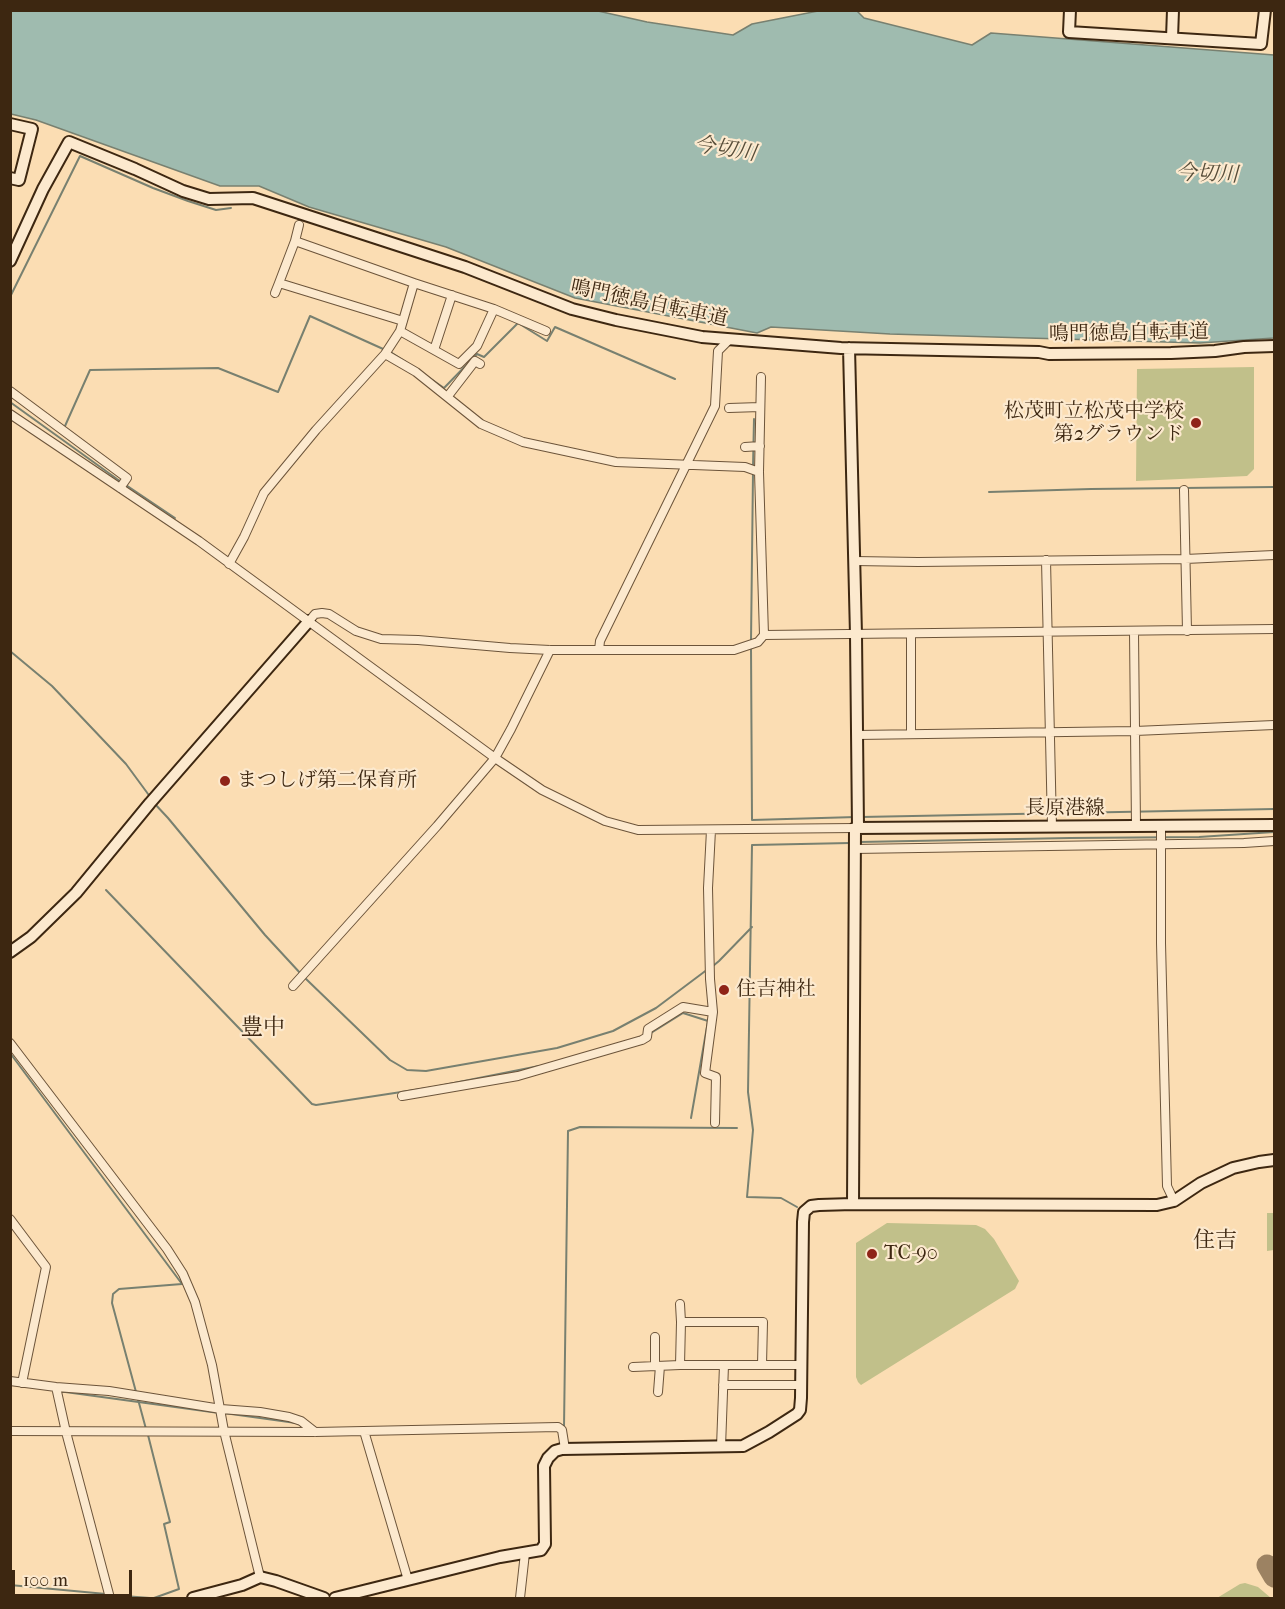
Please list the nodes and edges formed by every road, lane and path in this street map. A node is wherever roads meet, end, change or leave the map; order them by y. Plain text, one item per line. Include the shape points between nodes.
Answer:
1 (1070, 10) edge
2 (1173, 10) edge
3 (1264, 10) edge
4 (1172, 38) junction
5 (10, 124) edge
6 (10, 178) edge
7 (299, 225) dead end
8 (295, 242) junction
9 (10, 261) edge
10 (279, 283) junction
11 (414, 283) junction
12 (275, 293) dead end
13 (452, 295) junction
14 (495, 309) junction
15 (403, 321) junction
16 (400, 331) junction
17 (546, 331) dead end
18 (729, 340) junction
19 (1275, 346) edge
20 (849, 348) junction
21 (434, 350) junction
22 (386, 354) junction
23 (480, 364) dead end
24 (761, 377) dead end
25 (10, 391) edge
26 (448, 396) junction
27 (760, 407) junction
28 (729, 408) dead end
29 (10, 414) edge
30 (760, 446) junction
31 (745, 447) dead end
32 (686, 466) junction
33 (759, 472) junction
34 (120, 488) junction
35 (1184, 490) dead end
36 (1275, 555) edge
37 (1185, 559) junction
38 (1046, 560) junction
39 (854, 561) junction
40 (229, 564) junction
41 (309, 621) junction
42 (1275, 629) edge
43 (1187, 631) junction
44 (1048, 632) junction
45 (1134, 632) junction
46 (911, 634) junction
47 (764, 635) junction
48 (856, 635) junction
49 (550, 650) junction
50 (599, 650) junction
51 (1275, 725) edge
52 (1135, 731) junction
53 (1049, 732) junction
54 (911, 734) junction
55 (857, 735) junction
56 (495, 758) junction
57 (1275, 825) edge
58 (1052, 827) junction
59 (1136, 827) junction
60 (1161, 827) junction
61 (856, 828) junction
62 (711, 830) junction
63 (1275, 841) edge
64 (1161, 844) junction
65 (854, 849) junction
66 (10, 952) edge
67 (293, 986) dead end
68 (713, 1012) junction
69 (10, 1043) edge
70 (402, 1096) dead end
71 (715, 1123) dead end
72 (1275, 1160) edge
73 (1174, 1201) junction
74 (853, 1204) junction
75 (10, 1219) edge
76 (680, 1304) dead end
77 (681, 1322) junction
78 (655, 1337) dead end
79 (680, 1365) junction
80 (724, 1365) junction
81 (762, 1365) junction
82 (802, 1365) junction
83 (658, 1366) junction
84 (633, 1367) dead end
85 (10, 1381) edge
86 (22, 1383) junction
87 (723, 1385) junction
88 (801, 1385) junction
89 (56, 1387) junction
90 (658, 1392) dead end
91 (221, 1409) junction
92 (10, 1431) edge
93 (225, 1431) junction
94 (364, 1431) junction
95 (66, 1432) junction
96 (315, 1432) junction
97 (721, 1447) junction
98 (565, 1449) junction
99 (525, 1553) junction
100 (260, 1577) junction
101 (408, 1581) junction
102 (110, 1599) edge
103 (193, 1599) edge
104 (324, 1599) edge
105 (335, 1599) edge
106 (520, 1599) edge

1 - 4 street via 1069,32
2 - 4 street
3 - 4 street via 1261,44
5 - 6 street via 32,129 19,180
7 - 8 street
8 - 10 street
8 - 11 street
9 - 18 street, 鳴門徳島自転車道 via 69,142 183,191 209,199 253,198 465,267 572,309
10 - 12 street
10 - 15 street
11 - 13 street
11 - 15 street
13 - 14 street
13 - 21 street
14 - 17 street
14 - 21 street via 477,346 459,364
15 - 16 street
16 - 21 street
16 - 22 street
18 - 20 street, 鳴門徳島自転車道
18 - 32 street via 718,351 715,406
19 - 20 street, 鳴門徳島自転車道 via 1171,353 1060,354
20 - 39 street
22 - 26 street
22 - 40 street via 264,493
23 - 26 street via 475,361
24 - 27 street
25 - 34 street via 127,477
26 - 32 street via 481,424 523,442 616,462
27 - 28 street
27 - 30 street
29 - 34 street
30 - 31 street
30 - 33 street
32 - 33 street via 745,467
32 - 50 street
33 - 47 street
34 - 40 street
35 - 37 street
36 - 37 street
37 - 38 street
37 - 43 street
38 - 39 street
38 - 44 street
39 - 48 street
40 - 41 street
41 - 49 street via 322,613 381,639
41 - 56 street
41 - 66 street via 76,893 32,937
42 - 43 street
43 - 45 street
44 - 45 street
44 - 46 street
44 - 53 street
45 - 52 street
46 - 48 street
46 - 54 street
47 - 48 street
47 - 50 street via 758,642 734,650
48 - 55 street
49 - 50 street
49 - 56 street
51 - 52 street
52 - 53 street
52 - 59 street
53 - 54 street
53 - 58 street
54 - 55 street
55 - 61 street
56 - 62 street via 542,790 605,821 638,830
56 - 67 street
57 - 60 street, 長原港線
58 - 59 street, 長原港線
58 - 61 street, 長原港線
59 - 60 street, 長原港線
60 - 64 street
61 - 62 street
61 - 65 street
62 - 68 street via 708,888
63 - 64 street
64 - 65 street
64 - 73 street via 1167,1186
65 - 74 street
68 - 70 street via 682,1007 648,1029 642,1040 518,1076
68 - 71 street via 705,1073 716,1077
69 - 91 street via 183,1274 198,1312
72 - 73 street via 1233,1168
73 - 74 street via 1157,1205
74 - 82 street via 810,1206 804,1212
75 - 86 street via 46,1268
76 - 77 street
77 - 79 street
77 - 81 street via 763,1323
78 - 83 street
79 - 80 street
79 - 83 street
80 - 81 street
80 - 87 street
81 - 82 street
82 - 88 street
83 - 84 street
83 - 90 street
85 - 86 street
86 - 89 street
87 - 88 street
87 - 97 street
88 - 97 street via 797,1414 743,1446
89 - 91 street via 109,1391
89 - 95 street
91 - 93 street
91 - 96 street via 289,1416
92 - 95 street
93 - 95 street
93 - 96 street
93 - 100 street
94 - 96 street
94 - 98 street via 558,1427
94 - 101 street
95 - 102 street
97 - 98 street
98 - 99 street via 555,1451 544,1466 544,1544 541,1550
99 - 101 street
99 - 106 street
100 - 103 street
100 - 104 street
101 - 105 street

